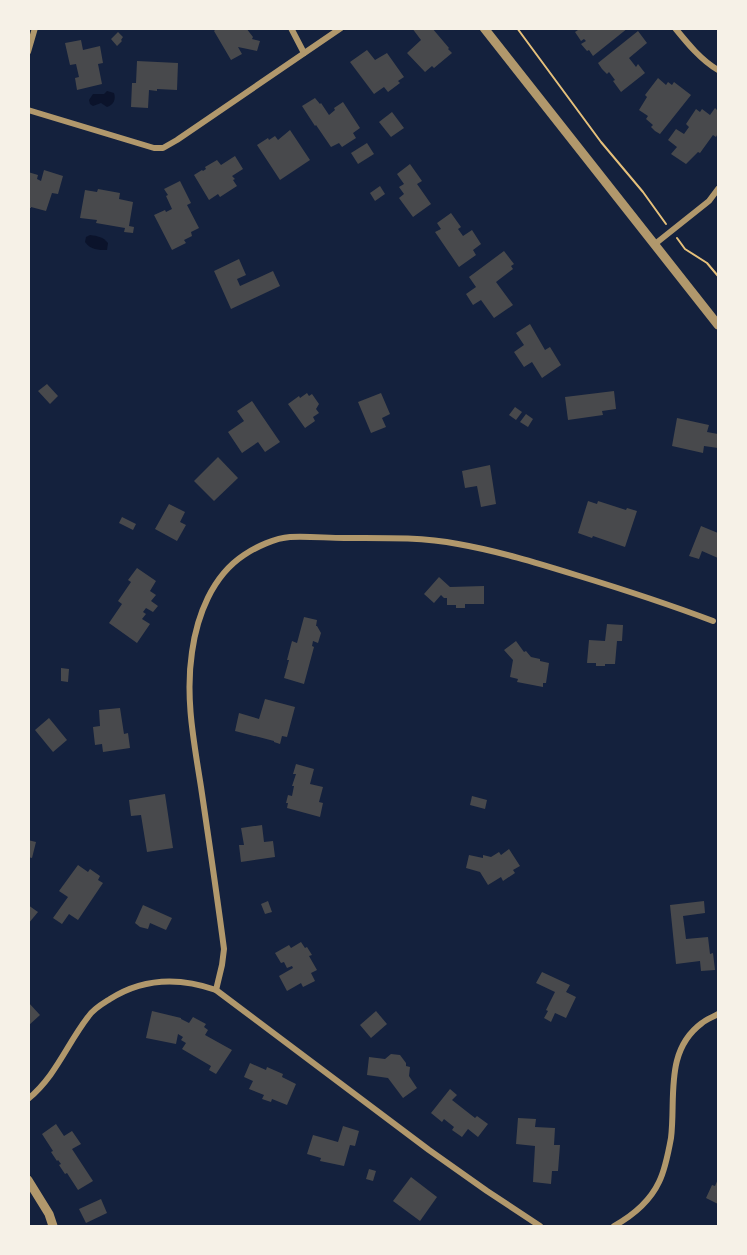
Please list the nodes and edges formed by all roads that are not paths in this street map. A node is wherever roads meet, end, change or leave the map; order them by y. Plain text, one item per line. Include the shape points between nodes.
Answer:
1 (35, 28) edge
2 (291, 28) edge
3 (341, 28) edge
4 (484, 28) edge
5 (675, 28) edge
6 (28, 52) edge
7 (304, 53) junction
8 (718, 70) edge
9 (28, 110) edge
10 (718, 189) edge
11 (655, 244) junction
12 (718, 325) edge
13 (713, 621) dead end
14 (216, 990) junction
15 (718, 1014) edge
16 (28, 1099) edge
17 (28, 1180) edge
18 (53, 1227) edge
19 (540, 1227) edge
20 (614, 1227) edge

1 - 6 street
2 - 7 street
3 - 7 street
4 - 11 street
5 - 8 street via 702,59
7 - 9 street via 163,148
10 - 11 street via 709,201
11 - 12 street
13 - 14 street via 581,576 456,543 408,538 288,537 243,555 227,569 206,600 198,622 189,678 191,722 224,949
14 - 16 street via 188,982 154,981 116,995 90,1013 54,1072
14 - 19 street via 477,1185
15 - 20 street via 688,1037 676,1058 670,1138 659,1183 644,1204
17 - 18 street

